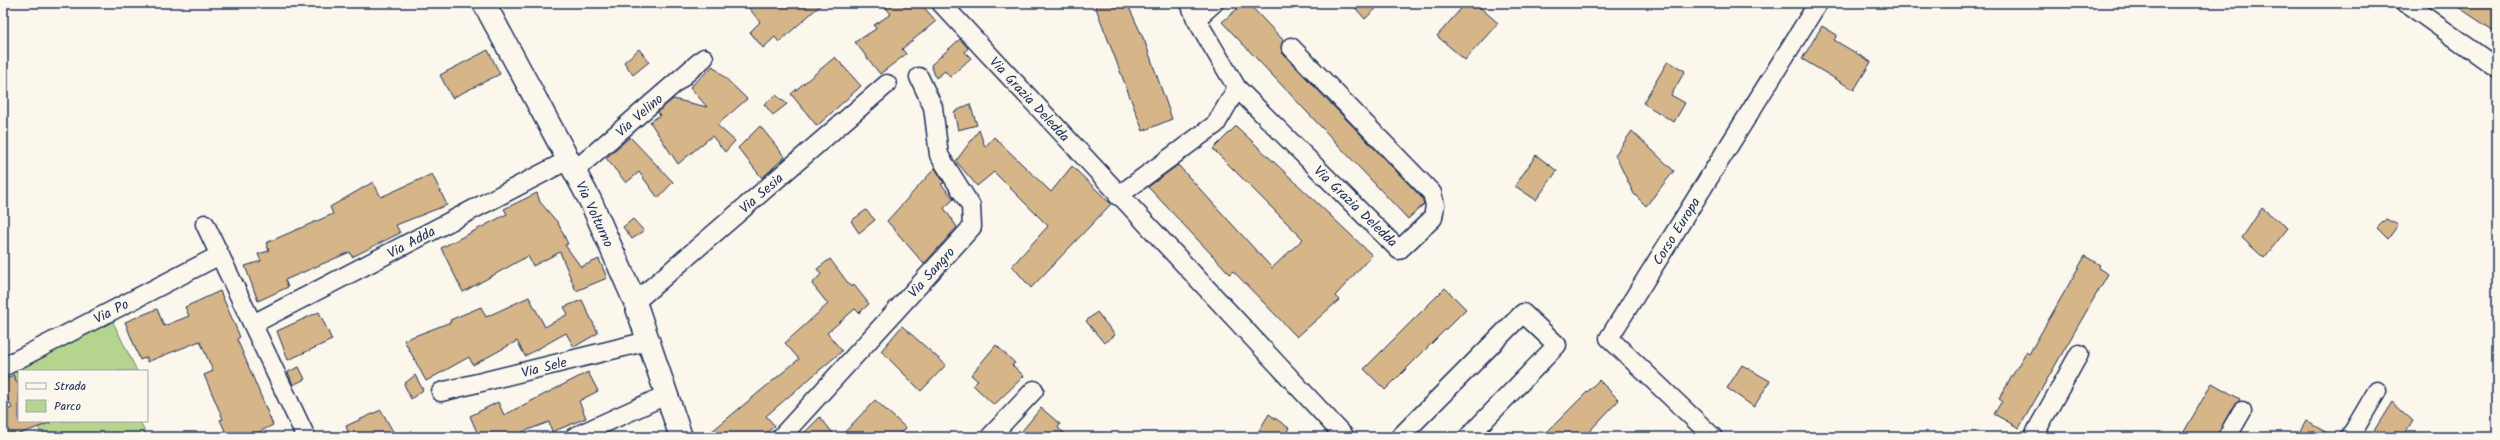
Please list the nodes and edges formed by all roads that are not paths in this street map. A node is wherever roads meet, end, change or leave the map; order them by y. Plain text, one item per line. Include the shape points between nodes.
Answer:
1 (484, 3) edge
2 (941, 3) edge
3 (1190, 3) edge
4 (1214, 3) edge
5 (1818, 3) edge
6 (2406, 3) edge
7 (1196, 19) junction
8 (1291, 47) dead end
9 (704, 58) dead end
10 (2497, 68) edge
11 (919, 77) dead end
12 (887, 84) dead end
13 (1237, 88) junction
14 (571, 165) junction
15 (1118, 196) junction
16 (205, 224) dead end
17 (220, 255) junction
18 (635, 302) junction
19 (253, 324) junction
20 (648, 341) junction
21 (2079, 354) dead end
22 (3, 367) edge
23 (1034, 390) dead end
24 (2376, 391) dead end
25 (441, 392) dead end
26 (666, 394) junction
27 (2242, 411) dead end
28 (306, 437) edge
29 (574, 437) edge
30 (681, 437) edge
31 (781, 437) edge
32 (990, 437) edge
33 (1345, 437) edge
34 (1400, 437) edge
35 (1468, 437) edge
36 (1713, 437) edge
37 (2033, 437) edge
38 (2227, 437) edge
39 (2350, 437) edge

1 - 14 street, Via Volturno
2 - 15 street, Via Grazia Deledda
3 - 7 street, Via Grazia Deledda
4 - 7 street
5 - 36 street, Corso Europa via 1609,338
6 - 10 street
7 - 13 street, Via Grazia Deledda
8 - 13 street, Via Grazia Deledda via 1432,193 1435,205 1434,218 1399,250
9 - 14 street, Via Velino
11 - 31 street, Via Sangro via 933,107 940,155 970,206 972,227
12 - 18 street, Via Sesia
13 - 15 street via 1216,124
14 - 18 street, Via Volturno via 591,202
14 - 19 street, Via Adda
15 - 33 street, Via Grazia Deledda
16 - 17 street
17 - 19 street
17 - 22 street, Via Po
18 - 20 street, Via Volturno
19 - 28 street
20 - 25 street, Via Sele
20 - 26 street, Via Volturno
21 - 37 street
23 - 32 street
24 - 39 street
26 - 29 street
26 - 30 street, Via Volturno
27 - 38 street
34 - 35 street via 1523,313 1557,345

